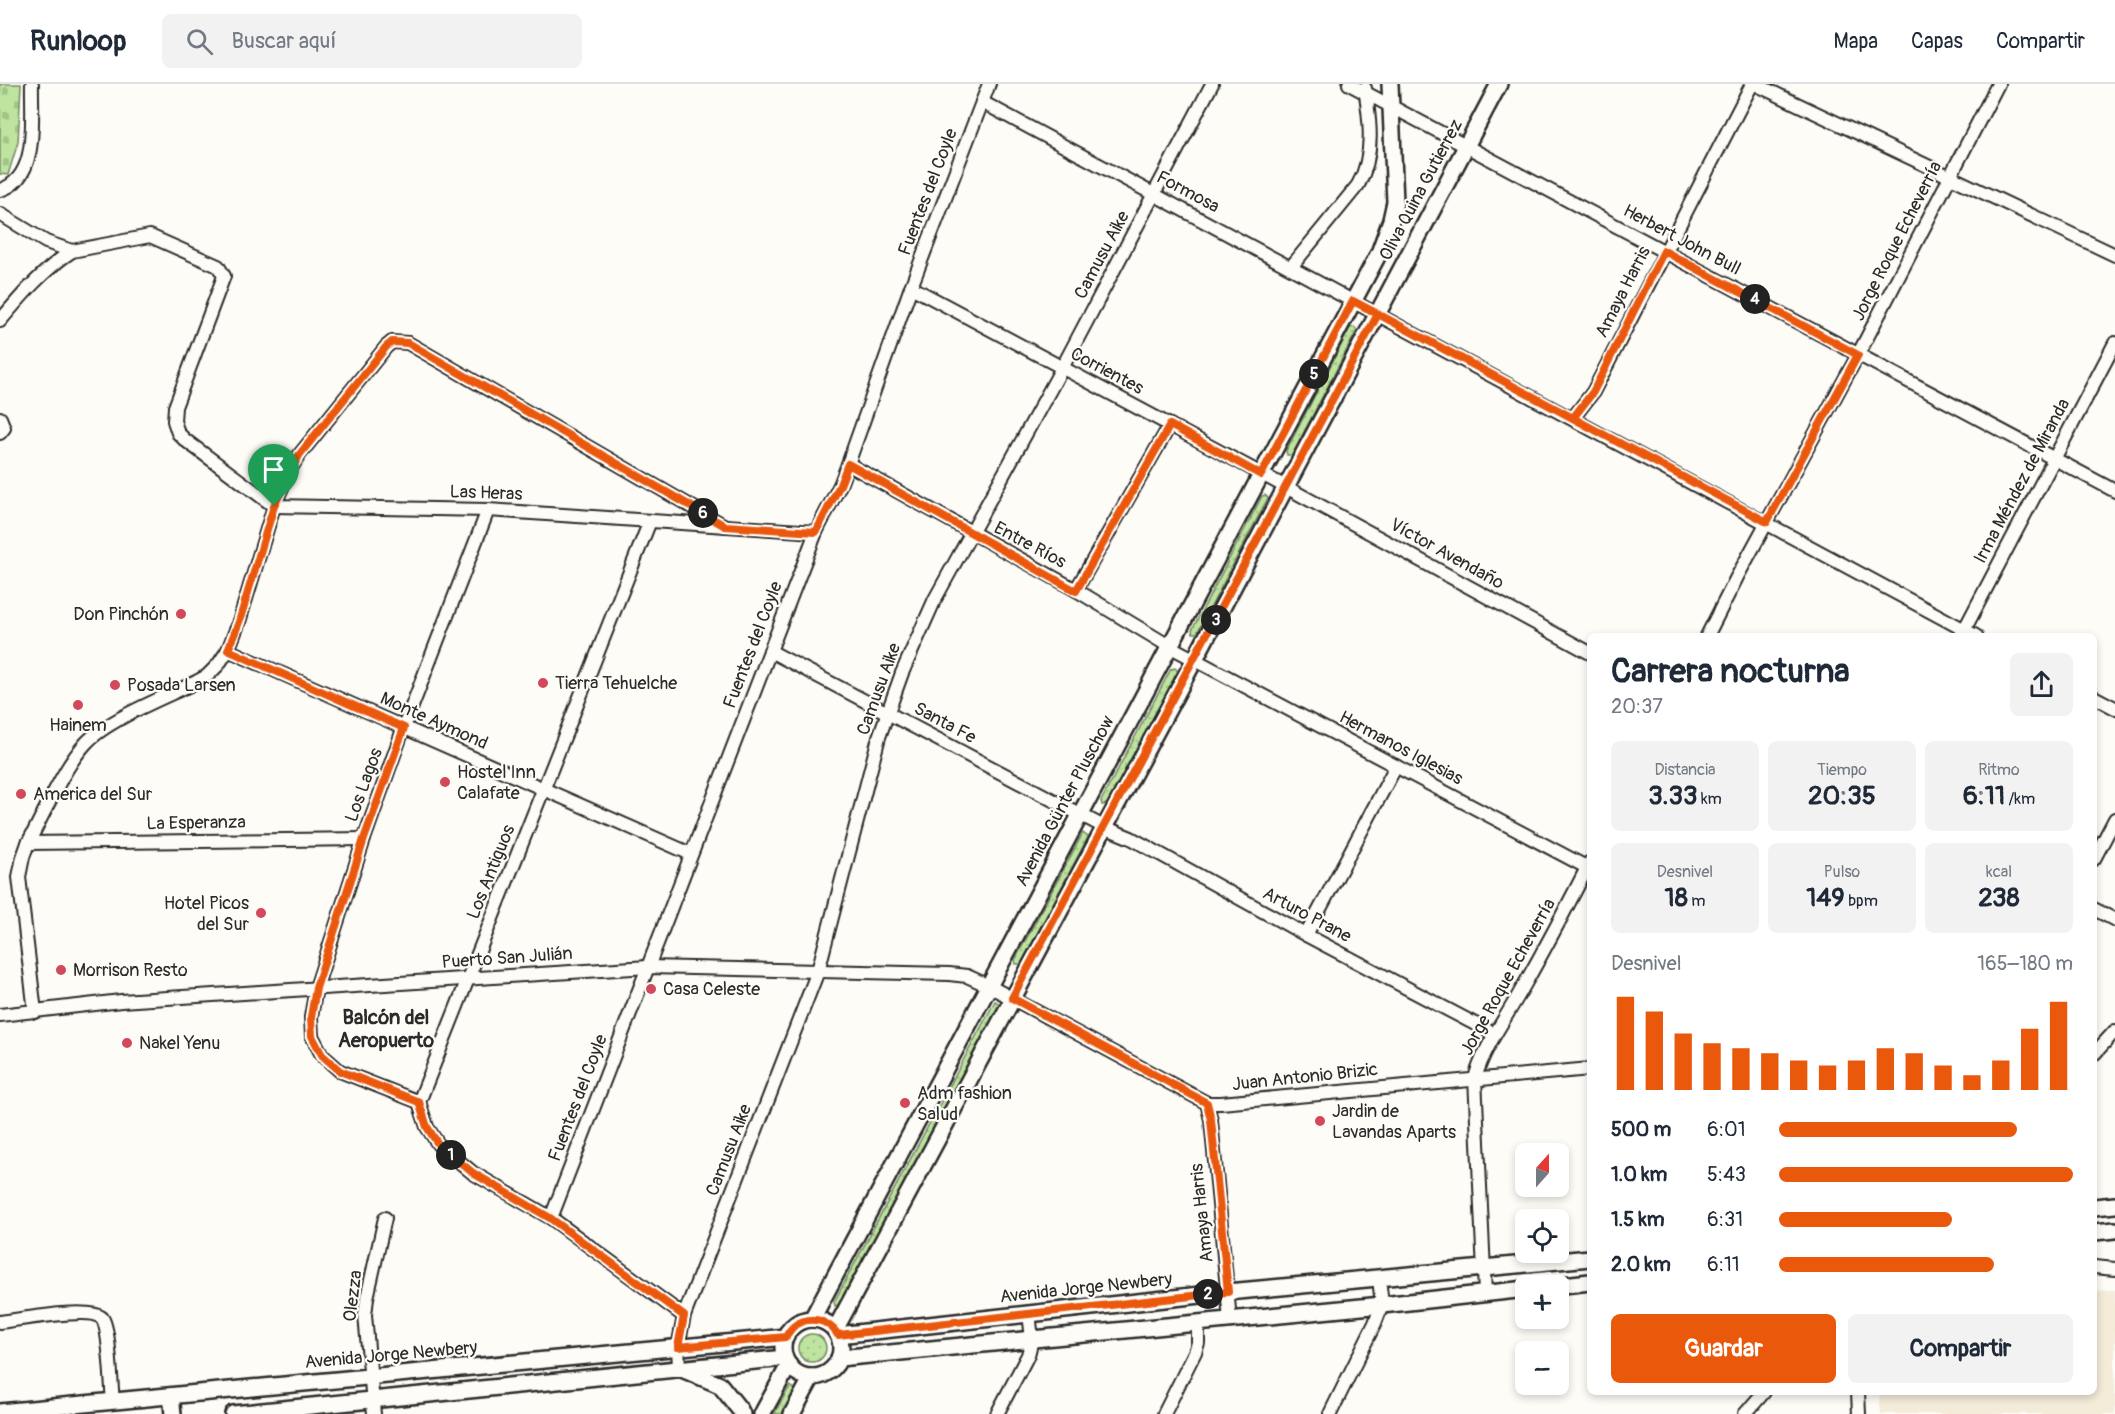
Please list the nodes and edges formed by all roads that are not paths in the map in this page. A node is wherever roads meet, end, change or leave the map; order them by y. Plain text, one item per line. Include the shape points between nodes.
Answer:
1 (32, 84) edge
2 (989, 84) edge
3 (1212, 84) edge
4 (1349, 84) edge
5 (1390, 84) edge
6 (1499, 84) edge
7 (1753, 84) edge
8 (1998, 84) edge
9 (1366, 89) edge
10 (982, 102) junction
11 (1391, 107) junction
12 (1466, 146) junction
13 (1951, 177) junction
14 (0, 190) edge
15 (1154, 194) junction
16 (0, 213) edge
17 (72, 251) junction
18 (1664, 251) junction
19 (2115, 255) edge
20 (1291, 267) junction
21 (910, 287) junction
22 (1353, 301) junction
23 (1378, 314) junction
24 (0, 321) edge
25 (2115, 343) edge
26 (1858, 355) junction
27 (1062, 368) junction
28 (0, 418) edge
29 (1573, 418) junction
30 (1170, 425) junction
31 (0, 434) edge
32 (2054, 460) junction
33 (848, 464) junction
34 (1261, 475) junction
35 (1286, 487) junction
36 (2115, 491) edge
37 (274, 506) junction
38 (488, 510) junction
39 (650, 520) junction
40 (1767, 522) junction
41 (725, 526) junction
42 (816, 532) junction
43 (970, 533) junction
44 (1076, 591) junction
45 (1709, 633) edge
46 (1963, 633) edge
47 (1169, 646) junction
48 (228, 650) junction
49 (770, 651) junction
50 (1587, 651) edge
51 (1195, 658) junction
52 (2097, 699) edge
53 (2115, 708) edge
54 (886, 712) junction
55 (404, 728) junction
56 (1396, 766) junction
57 (544, 789) junction
58 (1080, 815) junction
59 (2115, 819) edge
60 (1104, 827) junction
61 (364, 839) junction
62 (28, 843) junction
63 (2097, 853) edge
64 (692, 854) junction
65 (1587, 865) edge
66 (1587, 870) edge
67 (2097, 911) edge
68 (2115, 920) edge
69 (1306, 935) junction
70 (648, 967) junction
71 (818, 970) junction
72 (468, 979) junction
73 (989, 986) junction
74 (316, 988) junction
75 (1012, 998) junction
76 (35, 1012) junction
77 (0, 1015) edge
78 (2115, 1031) edge
79 (1494, 1034) junction
80 (2097, 1051) edge
81 (1587, 1069) edge
82 (1475, 1078) junction
83 (419, 1102) junction
84 (1207, 1103) junction
85 (2115, 1204) edge
86 (2097, 1207) edge
87 (385, 1218) dead end
88 (550, 1218) junction
89 (2115, 1230) edge
90 (2097, 1232) edge
91 (1587, 1258) edge
92 (2097, 1267) edge
93 (1484, 1269) junction
94 (2113, 1270) edge
95 (1379, 1278) junction
96 (1587, 1282) edge
97 (1569, 1284) edge
98 (1515, 1289) edge
99 (1228, 1292) junction
100 (1485, 1293) junction
101 (1382, 1305) junction
102 (1029, 1313) junction
103 (684, 1316) junction
104 (812, 1319) junction
105 (1230, 1320) junction
106 (0, 1322) edge
107 (1198, 1323) junction
108 (836, 1333) junction
109 (786, 1337) junction
110 (1032, 1339) junction
111 (678, 1347) junction
112 (839, 1358) junction
113 (787, 1361) junction
114 (679, 1368) junction
115 (370, 1376) junction
116 (812, 1377) junction
117 (1761, 1395) edge
118 (1858, 1395) edge
119 (171, 1396) junction
120 (113, 1401) junction
121 (373, 1407) edge
122 (0, 1412) edge
123 (173, 1414) edge
124 (233, 1414) edge
125 (741, 1414) edge
126 (762, 1414) edge
127 (792, 1414) edge
128 (997, 1414) edge
129 (1164, 1414) edge
130 (1330, 1414) edge
131 (1745, 1414) edge
132 (1859, 1414) edge

1 - 14 street via 29,159 11,187
2 - 10 street, Fuentes del Coyle
3 - 15 street, Camusu Aike
4 - 9 street, Herbert John Bull
5 - 11 street, Avenida Günter Pluschow
6 - 12 street, Oliva Quina Gutierrez
7 - 13 street
7 - 18 street, Amaya Harris
8 - 13 street, Jorge Roque Echeverría
9 - 11 street, Herbert John Bull
9 - 20 street via 1370,139 1364,175
10 - 15 street, Formosa
10 - 21 street, Fuentes del Coyle
11 - 12 street, Herbert John Bull
11 - 22 street, Avenida Günter Pluschow via 1395,192 1392,220
12 - 18 street, Herbert John Bull
12 - 23 street, Oliva Quina Gutierrez
13 - 19 street
13 - 26 street, Jorge Roque Echeverría
15 - 20 street, Formosa
15 - 27 street, Camusu Aike
16 - 17 street via 46,242
17 - 24 street via 52,264
17 - 37 street via 150,236 218,266 224,276 178,395 174,421 185,440
18 - 26 street, Herbert John Bull
18 - 29 street, Amaya Harris via 1593,392
20 - 22 street, Formosa
21 - 27 street, Corrientes
21 - 33 street, Fuentes del Coyle
22 - 23 street, Formosa
22 - 34 street, Avenida Günter Pluschow
23 - 29 street, Formosa
23 - 35 street
25 - 32 street, Irma Méndez de Miranda
26 - 32 street, Herbert John Bull
26 - 40 street, Jorge Roque Echeverría
27 - 30 street, Corrientes
27 - 43 street, Camusu Aike
28 - 31 street via 4,428
29 - 40 street, Formosa
30 - 34 street, Corrientes
30 - 44 street
32 - 36 street, Herbert John Bull
32 - 46 street, Irma Méndez de Miranda
33 - 42 street, Fuentes del Coyle
33 - 43 street, Entre Ríos
34 - 35 street, Corrientes
34 - 47 street, Avenida Günter Pluschow
35 - 50 street, Víctor Avendaño
35 - 51 street
37 - 38 street, Las Heras
37 - 41 street via 300,454 392,342 408,343
37 - 48 street
38 - 39 street, Las Heras
38 - 55 street, Los Lagos
39 - 41 street, Las Heras
39 - 57 street, Los Antiguos
40 - 45 street, Jorge Roque Echeverría
40 - 46 street, Formosa
41 - 42 street, Las Heras
42 - 49 street, Fuentes del Coyle
43 - 44 street, Entre Ríos
43 - 54 street, Camusu Aike via 935,599
44 - 47 street, Entre Ríos
47 - 51 street, Entre Ríos
47 - 58 street, Avenida Günter Pluschow
48 - 55 street, Monte Aymond
48 - 62 street via 207,676 119,720 87,741
49 - 54 street, Santa Fe
49 - 64 street, Fuentes del Coyle
51 - 56 street, Hermanos Iglesias
51 - 60 street
52 - 53 street
54 - 58 street, Santa Fe
54 - 71 street, Camusu Aike
55 - 57 street, Monte Aymond
55 - 61 street, Los Lagos
56 - 65 street, Hermanos Iglesias
56 - 69 street
57 - 64 street, Monte Aymond
57 - 72 street, Los Antiguos
58 - 60 street, Santa Fe
58 - 73 street, Avenida Günter Pluschow
59 - 63 street
60 - 69 street, Arturo Prane via 1131,838
60 - 75 street
61 - 62 street, La Esperanza
61 - 74 street, Los Lagos
62 - 76 street via 19,877
64 - 70 street, Fuentes del Coyle
66 - 79 street, Jorge Roque Echeverría
67 - 68 street
69 - 79 street, Arturo Prane
70 - 71 street, Puerto San Julián
70 - 72 street, Puerto San Julián
70 - 88 street, Fuentes del Coyle
71 - 73 street, Puerto San Julián via 956,974
71 - 103 street, Camusu Aike
72 - 74 street, Puerto San Julián
72 - 83 street, Los Antiguos
73 - 75 street, Puerto San Julián
73 - 104 street, Avenida Günter Pluschow
74 - 76 street, Puerto San Julián via 121,1001
74 - 83 street, Los Lagos via 312,1036 322,1055 340,1071
75 - 84 street
75 - 108 street
76 - 77 street, Puerto San Julián
78 - 80 street
79 - 82 street, Jorge Roque Echeverría
81 - 82 street, Juan Antonio Brizic
82 - 84 street, Juan Antonio Brizic
82 - 93 street, Jorge Roque Echeverría
83 - 88 street via 427,1127 438,1144 473,1173
84 - 99 street, Amaya Harris
85 - 86 street
87 - 115 street, Olezza via 365,1315
88 - 103 street
89 - 90 street
91 - 93 street, Avenida Jorge Newbery
92 - 94 street
93 - 95 street, Avenida Jorge Newbery
93 - 100 street, Jorge Roque Echeverría
95 - 99 street, Avenida Jorge Newbery
95 - 101 street
96 - 97 street
98 - 100 street
99 - 102 street, Avenida Jorge Newbery
99 - 105 street, Amaya Harris
100 - 101 street
101 - 105 street
101 - 130 street
102 - 108 street, Avenida Jorge Newbery
102 - 110 street
103 - 111 street, Camusu Aike
104 - 108 street via 827,1323
104 - 109 street via 796,1324
105 - 107 street
106 - 120 street via 78,1312 98,1315 107,1331
107 - 110 street
107 - 129 street via 1198,1343
108 - 112 street
109 - 111 street, Avenida Jorge Newbery
109 - 113 street via 783,1351
110 - 112 street
110 - 128 street via 1028,1355
111 - 114 street, Camusu Aike
111 - 115 street, Avenida Jorge Newbery
112 - 116 street via 829,1371
113 - 114 street
113 - 116 street via 799,1373
113 - 126 street
114 - 121 street
114 - 125 street via 720,1385
115 - 119 street, Avenida Jorge Newbery
115 - 121 street, Olezza
116 - 127 street
117 - 131 street
118 - 132 street
119 - 120 street, Avenida Jorge Newbery
119 - 123 street
120 - 122 street, Avenida Jorge Newbery
121 - 124 street

